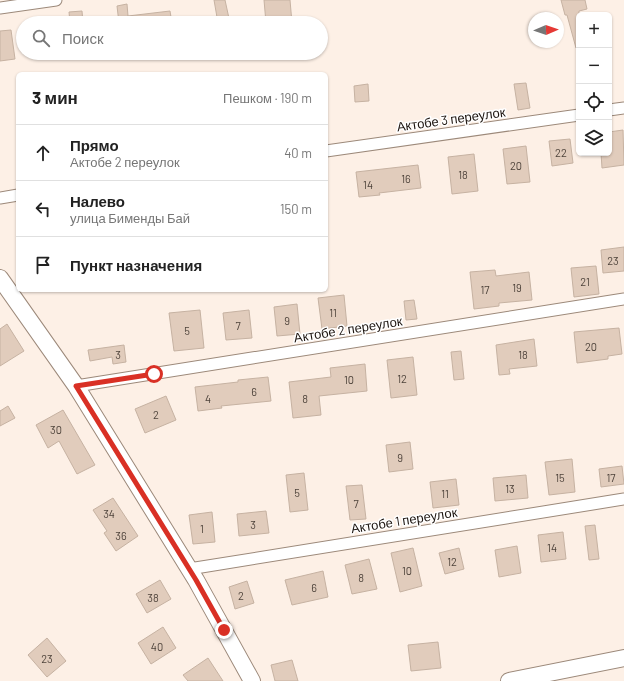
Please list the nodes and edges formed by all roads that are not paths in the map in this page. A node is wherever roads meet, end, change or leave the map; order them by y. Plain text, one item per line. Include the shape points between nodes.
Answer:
1 (56, 0) edge
2 (0, 8) edge
3 (624, 108) edge
4 (612, 110) edge
5 (576, 114) edge
6 (328, 151) edge
7 (16, 195) edge
8 (0, 198) edge
9 (0, 278) edge
10 (624, 299) edge
11 (76, 386) junction
12 (624, 499) edge
13 (189, 569) junction
14 (624, 658) edge
15 (252, 681) edge
16 (509, 681) edge

1 - 2 street
3 - 4 street
5 - 6 street, Актобе 3 переулок
7 - 8 street
9 - 11 street
10 - 11 street, Актобе 2 переулок
11 - 13 street
12 - 13 street, Актобе 1 переулок
13 - 15 street
14 - 16 street

